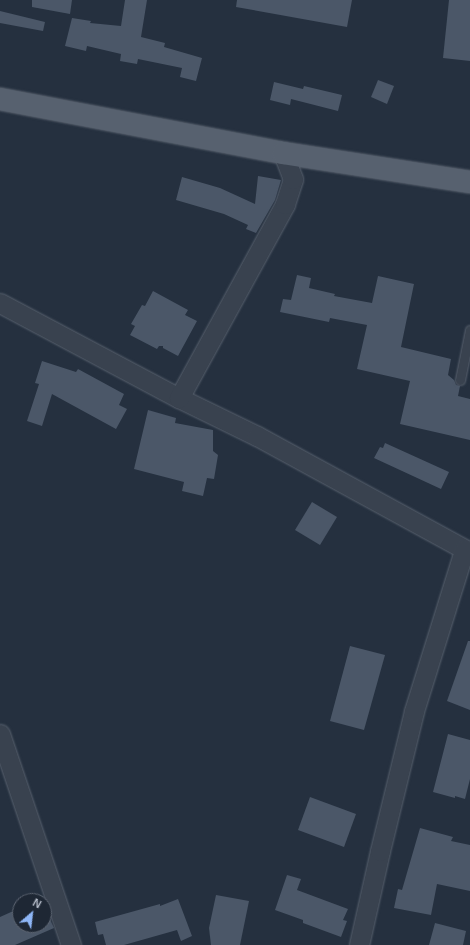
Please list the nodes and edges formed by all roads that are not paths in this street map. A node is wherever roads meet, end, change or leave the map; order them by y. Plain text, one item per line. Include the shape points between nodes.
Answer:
1 (0, 99) edge
2 (283, 153) junction
3 (470, 182) edge
4 (0, 303) edge
5 (470, 330) edge
6 (460, 380) dead end
7 (179, 398) junction
8 (467, 551) edge
9 (0, 734) edge
10 (72, 945) edge
11 (359, 945) edge

1 - 2 main road
2 - 3 main road
2 - 7 street via 293,179 285,204
4 - 7 street
5 - 6 lane
7 - 8 street via 257,436
8 - 11 street via 414,711
9 - 10 street

